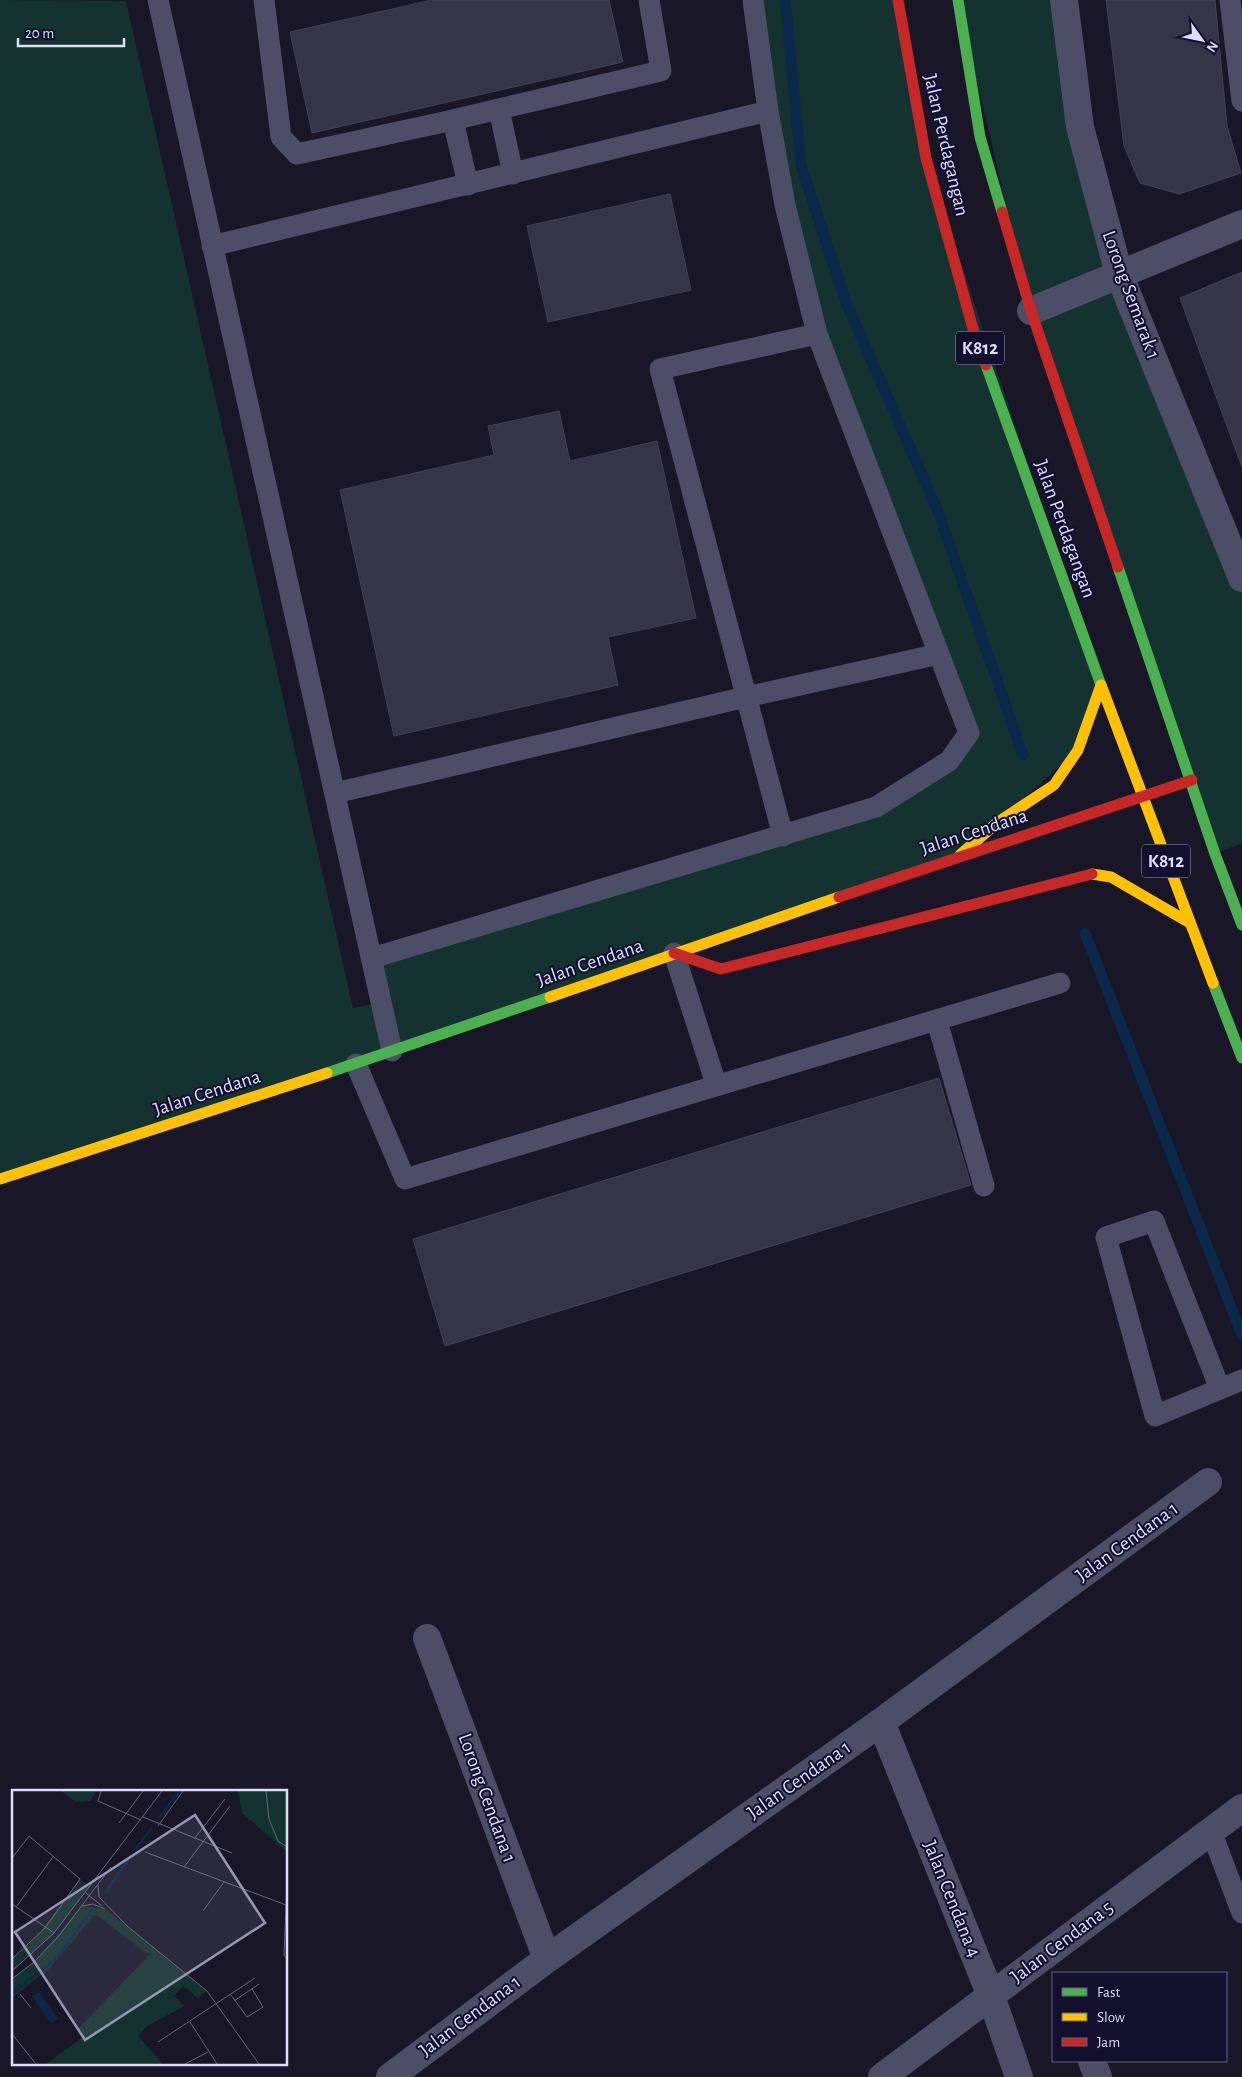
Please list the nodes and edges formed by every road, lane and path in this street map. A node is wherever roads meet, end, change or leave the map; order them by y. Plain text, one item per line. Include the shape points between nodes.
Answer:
1 (158, 0) edge
2 (264, 0) edge
3 (649, 0) edge
4 (753, 0) edge
5 (898, 0) edge
6 (958, 0) edge
7 (1064, 0) edge
8 (1230, 0) edge
9 (1242, 101) edge
10 (499, 109) junction
11 (768, 111) junction
12 (453, 120) junction
13 (513, 174) junction
14 (468, 185) junction
15 (1242, 224) edge
16 (212, 246) junction
17 (1119, 274) junction
18 (1030, 311) junction
19 (817, 334) junction
20 (1242, 578) edge
21 (939, 654) junction
22 (1101, 685) junction
23 (746, 696) junction
24 (1192, 780) junction
25 (335, 793) junction
26 (1142, 798) junction
27 (783, 836) junction
28 (960, 855) junction
29 (1190, 923) junction
30 (1242, 925) edge
31 (674, 953) junction
32 (372, 958) junction
33 (1060, 983) dead end
34 (937, 1021) junction
35 (392, 1051) junction
36 (1242, 1058) edge
37 (356, 1064) junction
38 (716, 1084) junction
39 (0, 1179) edge
40 (984, 1186) dead end
41 (1242, 1380) edge
42 (1220, 1388) junction
43 (1208, 1482) dead end
44 (427, 1638) dead end
45 (881, 1722) junction
46 (1242, 1808) edge
47 (1211, 1831) junction
48 (1242, 1913) edge
49 (547, 1959) junction
50 (1057, 1962) edge
51 (991, 1996) junction
52 (1092, 2062) edge
53 (390, 2077) edge
54 (882, 2077) edge
55 (1019, 2077) edge
56 (1098, 2077) edge

1 - 16 lane
2 - 12 lane via 281,137 297,154
3 - 10 lane via 661,71
4 - 11 lane
5 - 22 main road, Jalan Perdagangan / K812 via 926,158 973,329
6 - 18 main road, Jalan Perdagangan / K812 via 980,137
7 - 17 street, Lorong Semarak 1 via 1080,127
8 - 9 lane
10 - 12 lane
10 - 13 lane
11 - 13 lane
11 - 19 lane via 784,205
12 - 14 lane
13 - 14 lane
14 - 16 lane
15 - 17 street
16 - 25 lane
17 - 18 street
17 - 20 street, Lorong Semarak 1
18 - 24 main road, Jalan Perdagangan / K812
19 - 21 lane
19 - 23 lane via 660,369
21 - 23 lane
21 - 27 lane via 969,733 949,761 876,807
22 - 26 main road, Jalan Perdagangan / K812
22 - 28 main road via 1078,750 1054,785 998,822
23 - 25 lane
23 - 27 lane
24 - 26 main road, Jalan Cendana
24 - 30 main road, Jalan Perdagangan / K812
25 - 32 lane
26 - 28 main road, Jalan Cendana
26 - 29 main road, Jalan Perdagangan / K812
27 - 32 lane
28 - 31 main road, Jalan Cendana
29 - 31 main road via 1111,877 1088,873 721,969
29 - 36 main road, Jalan Perdagangan / K812
31 - 35 main road, Jalan Cendana
31 - 38 lane
32 - 35 lane
33 - 34 lane
34 - 38 lane
34 - 40 lane
35 - 37 main road, Jalan Cendana
37 - 38 lane via 406,1179
37 - 39 main road, Jalan Cendana
41 - 42 lane
42 - 42 lane via 1154,1221 1106,1237 1155,1416
43 - 45 street, Jalan Cendana 1
44 - 49 street, Lorong Cendana 1
45 - 49 street, Jalan Cendana 1
45 - 51 street, Jalan Cendana 4
46 - 47 street, Jalan Cendana 5
47 - 48 lane
47 - 50 street, Jalan Cendana 5
49 - 53 street, Jalan Cendana 1
50 - 51 street, Jalan Cendana 5
51 - 54 street, Jalan Cendana 5
51 - 55 street, Jalan Cendana 4
52 - 56 street

